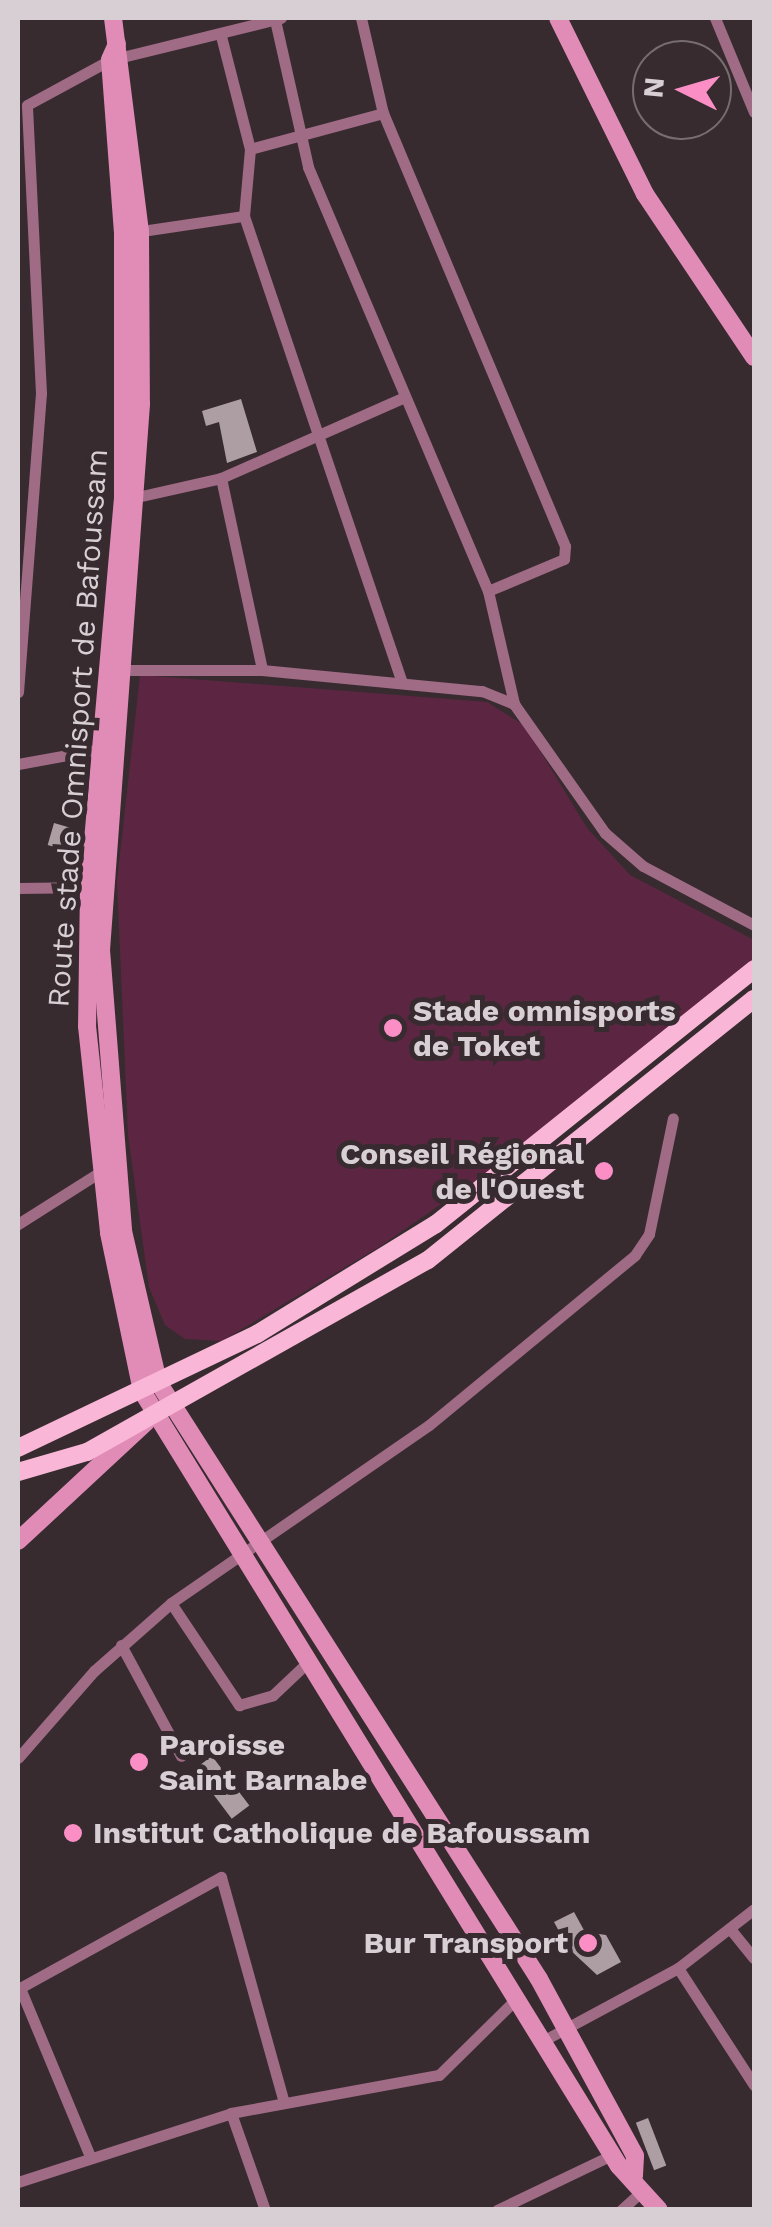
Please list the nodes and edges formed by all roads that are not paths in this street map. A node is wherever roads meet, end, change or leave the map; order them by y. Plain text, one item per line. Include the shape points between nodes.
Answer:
1 (114, 18) edge
2 (278, 18) edge
3 (361, 18) edge
4 (558, 18) edge
5 (715, 18) edge
6 (222, 36) junction
7 (117, 54) junction
8 (754, 112) edge
9 (382, 113) junction
10 (304, 139) junction
11 (250, 149) junction
12 (244, 216) junction
13 (132, 232) junction
14 (754, 357) edge
15 (405, 397) junction
16 (132, 404) junction
17 (322, 435) junction
18 (221, 478) junction
19 (137, 497) junction
20 (488, 591) junction
21 (119, 669) junction
22 (262, 670) junction
23 (401, 680) junction
24 (18, 692) edge
25 (514, 704) junction
26 (106, 748) junction
27 (18, 764) edge
28 (97, 887) junction
29 (18, 888) edge
30 (754, 925) edge
31 (754, 969) edge
32 (754, 999) edge
33 (673, 1118) dead end
34 (100, 1172) junction
35 (18, 1224) edge
36 (150, 1387) junction
37 (165, 1408) junction
38 (18, 1448) edge
39 (18, 1472) edge
40 (18, 1540) edge
41 (250, 1549) junction
42 (171, 1603) junction
43 (121, 1645) junction
44 (311, 1660) junction
45 (180, 1756) dead end
46 (18, 1758) edge
47 (754, 1908) edge
48 (731, 1930) junction
49 (754, 1958) edge
50 (678, 1968) junction
51 (19, 1989) edge
52 (521, 1994) junction
53 (556, 2033) junction
54 (754, 2085) edge
55 (284, 2102) junction
56 (231, 2113) junction
57 (612, 2154) junction
58 (90, 2156) junction
59 (18, 2182) edge
60 (639, 2183) junction
61 (265, 2210) edge
62 (497, 2210) edge
63 (621, 2210) edge
64 (659, 2210) edge

1 - 7 street, Route stade Omnisport de Bafoussam
2 - 6 street
2 - 10 street
3 - 9 street
4 - 14 street via 645,194
5 - 8 street
6 - 7 street
6 - 11 street
7 - 13 street, Route stade Omnisport de Bafoussam
7 - 24 street via 26,105 41,393
9 - 10 street
9 - 20 street via 566,546 564,560
10 - 11 street
10 - 15 street
11 - 12 street
12 - 13 street
12 - 17 street
13 - 16 street, Route stade Omnisport de Bafoussam
15 - 17 street
15 - 20 street
16 - 19 street, Route stade Omnisport de Bafoussam
16 - 21 street, Route stade Omnisport de Bafoussam
17 - 18 street
17 - 23 street
18 - 19 street
18 - 22 street
19 - 21 street, Route stade Omnisport de Bafoussam
20 - 25 street
21 - 22 street
21 - 26 street, Route stade Omnisport de Bafoussam
21 - 28 street, Route stade Omnisport de Bafoussam
22 - 23 street
23 - 25 street
25 - 30 street via 605,834 642,866
26 - 27 street
26 - 28 street, Route stade Omnisport de Bafoussam
28 - 29 street
28 - 34 street, Route stade Omnisport de Bafoussam via 88,1026
28 - 36 street, Route stade Omnisport de Bafoussam via 112,1130
31 - 36 main road via 436,1224
32 - 37 main road via 428,1260
33 - 41 street via 649,1234 635,1255 429,1425
34 - 35 street
34 - 36 street, Route stade Omnisport de Bafoussam
36 - 37 street, Route stade Omnisport de Bafoussam
36 - 38 main road
37 - 39 main road via 86,1452
37 - 40 street
37 - 41 street, Route stade Omnisport de Bafoussam
41 - 42 street
41 - 44 street
41 - 53 street
42 - 43 street
42 - 44 street via 239,1704 273,1695
43 - 45 street
43 - 46 street
44 - 52 street
47 - 48 street
48 - 49 street
48 - 50 street
50 - 53 street
50 - 54 street
51 - 55 street via 221,1877
51 - 58 street
52 - 53 street
52 - 55 street via 438,2076
53 - 57 street
53 - 60 street via 635,2156
55 - 56 street
56 - 58 street
56 - 61 street
57 - 60 street
57 - 62 street
58 - 59 street
60 - 63 street
60 - 64 street

